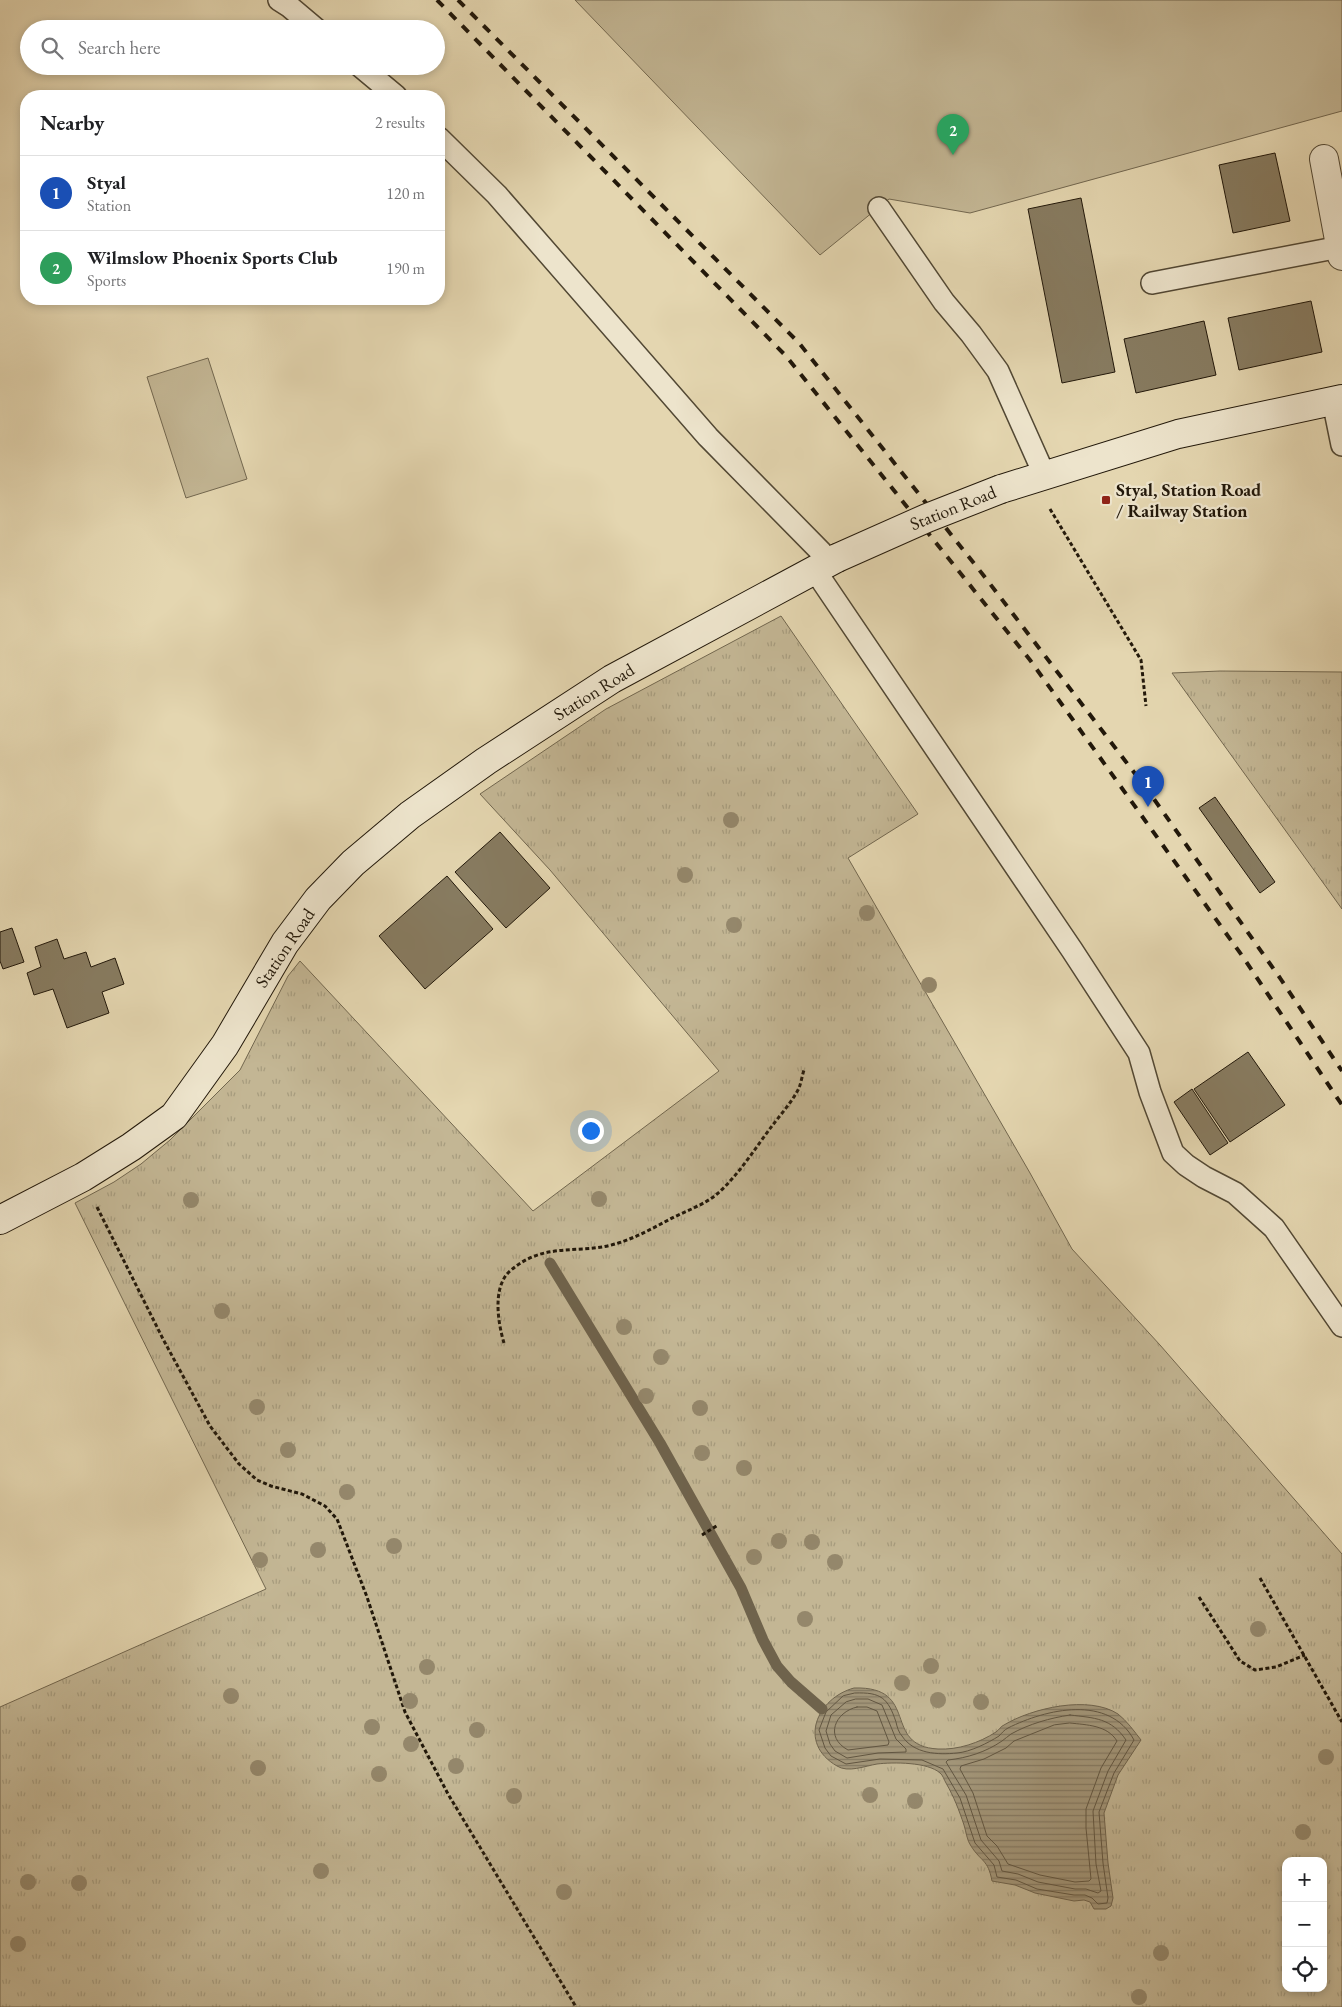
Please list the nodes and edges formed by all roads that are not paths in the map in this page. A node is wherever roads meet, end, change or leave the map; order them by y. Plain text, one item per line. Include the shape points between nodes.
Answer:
1 (279, 0) edge
2 (305, 20) edge
3 (371, 75) edge
4 (389, 90) edge
5 (445, 144) edge
6 (1324, 159) dead end
7 (879, 208) dead end
8 (1341, 251) edge
9 (1152, 283) dead end
10 (1338, 400) edge
11 (1342, 445) edge
12 (1037, 476) junction
13 (827, 563) junction
14 (0, 1220) edge
15 (1342, 1326) edge

1 - 2 lane
3 - 4 lane
5 - 13 lane via 497,195 708,437
6 - 8 street
7 - 12 lane via 944,302 998,371
8 - 9 lane
10 - 11 lane
10 - 12 street, Station Road via 1178,434
12 - 13 street, Station Road, bridge via 927,518
13 - 14 street, Station Road via 612,679 410,815 352,863 318,899 285,943 225,1045 174,1116 83,1177
13 - 15 lane via 1139,1053 1173,1153 1204,1178 1235,1193 1274,1228

